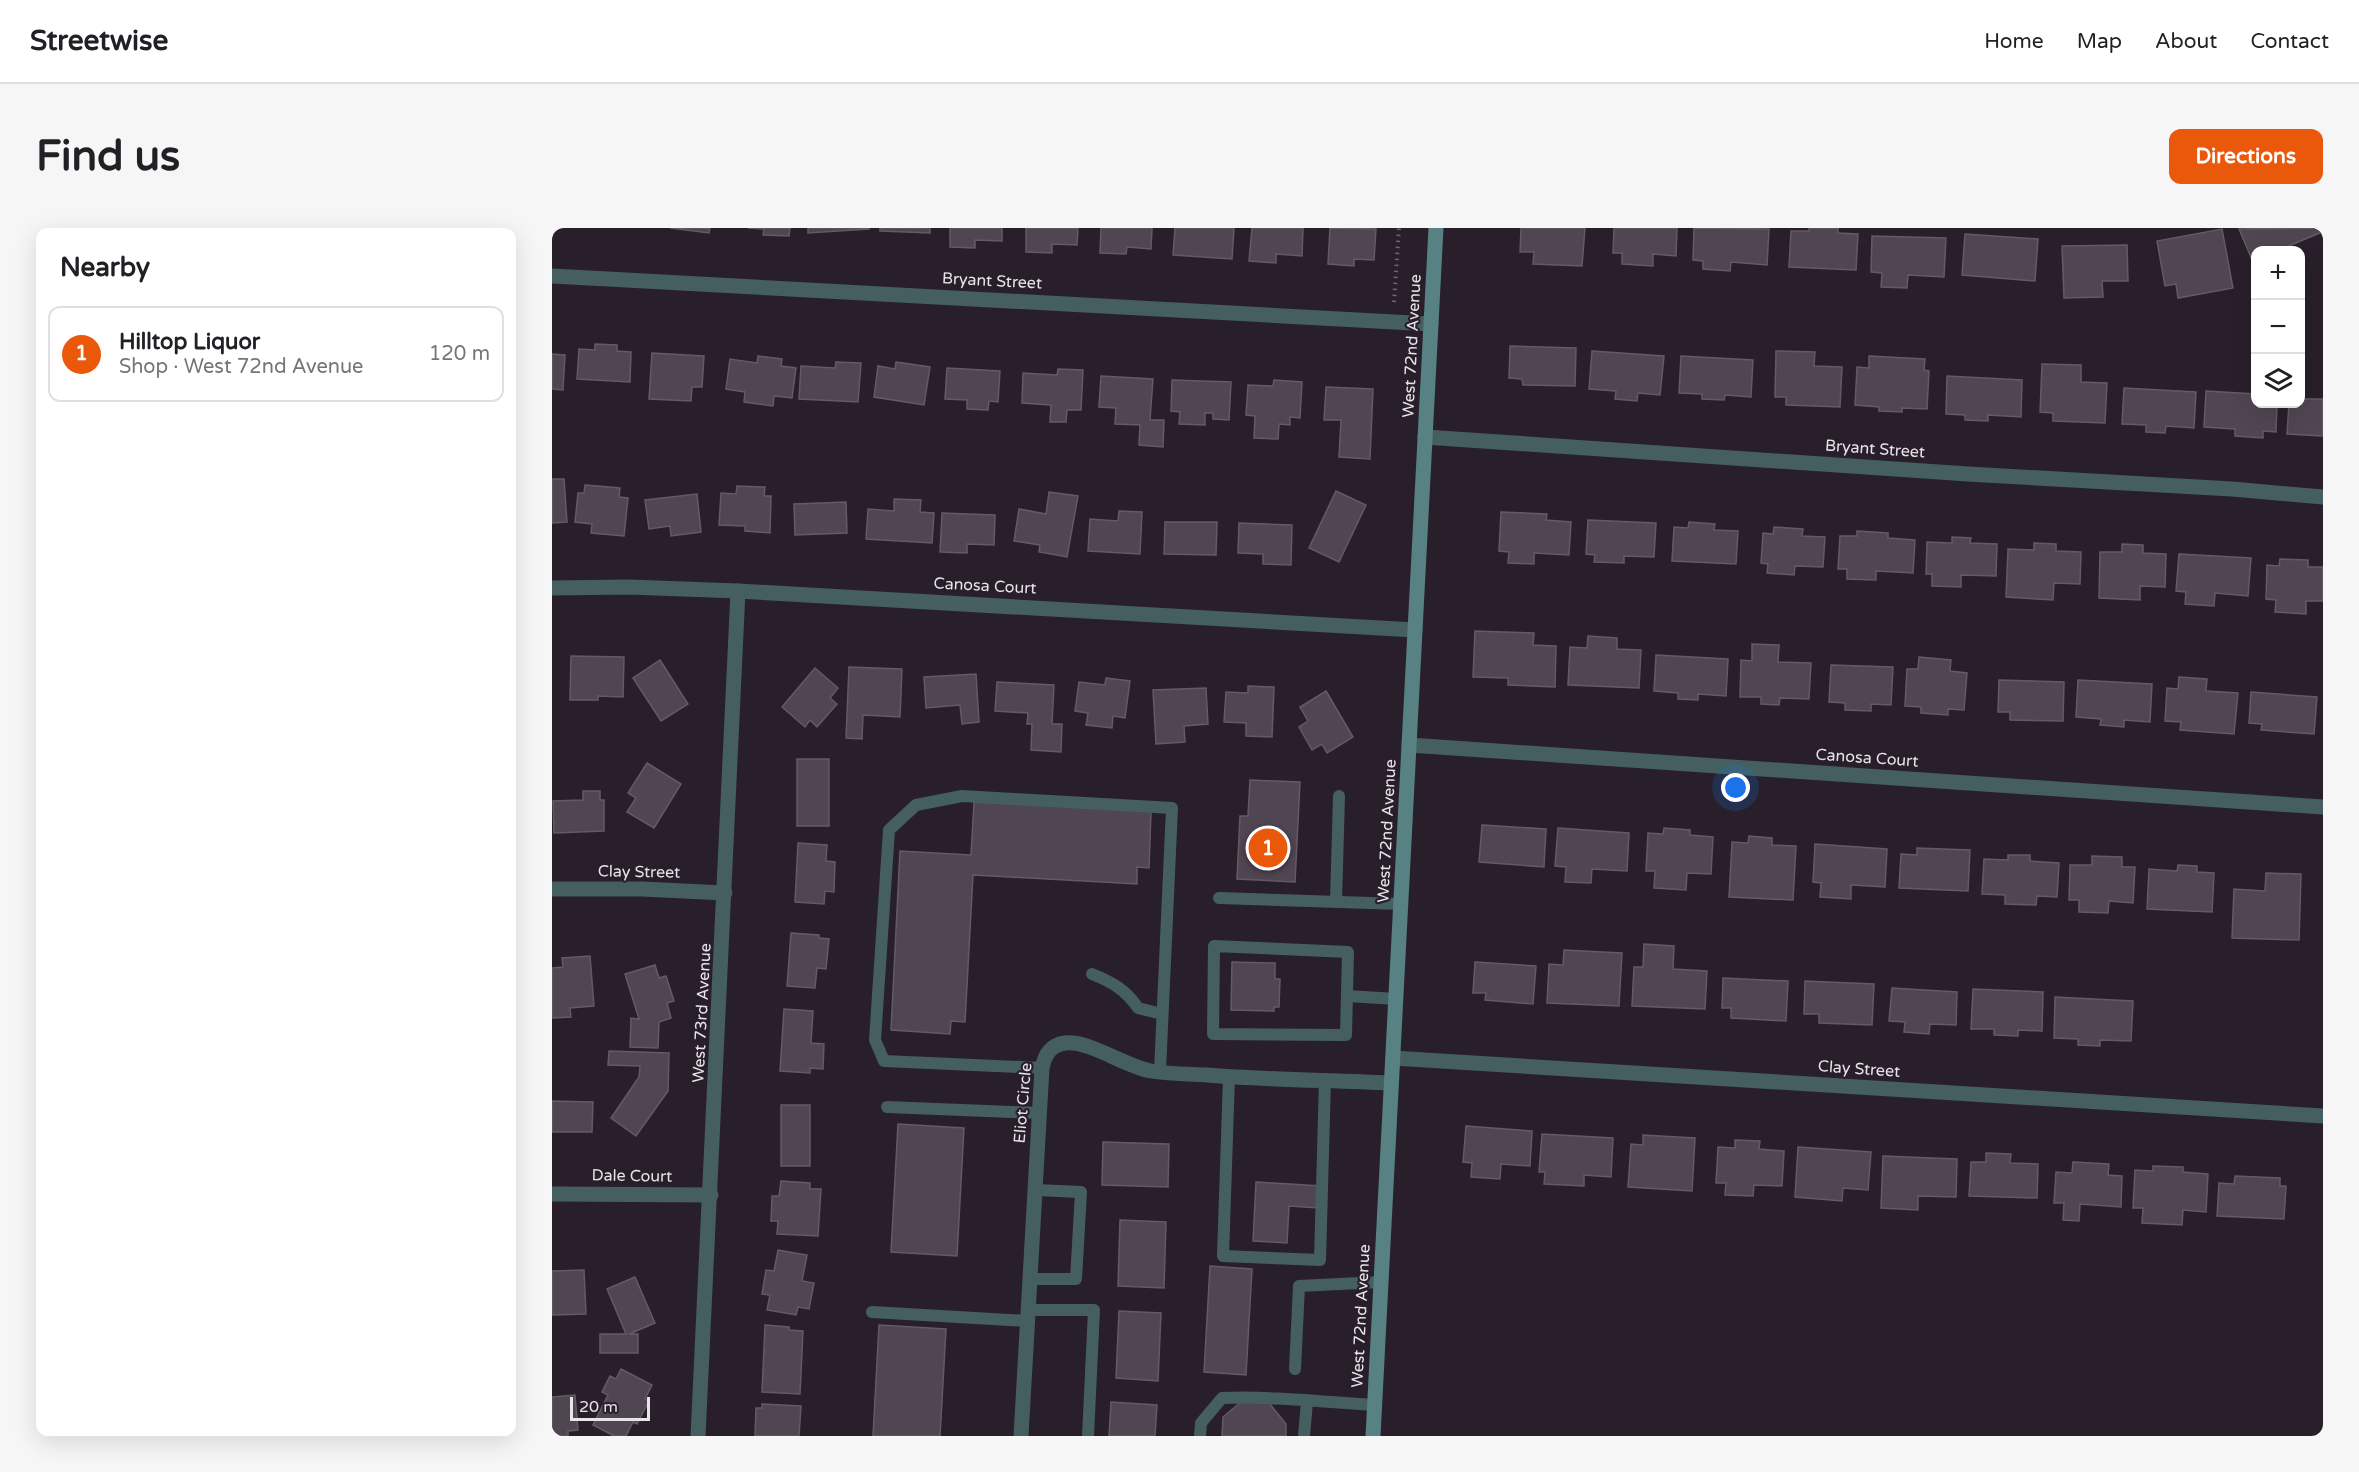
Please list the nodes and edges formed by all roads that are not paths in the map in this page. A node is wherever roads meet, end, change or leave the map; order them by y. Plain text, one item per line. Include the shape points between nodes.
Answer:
1 (1436, 228) edge
2 (552, 276) edge
3 (1431, 324) junction
4 (1425, 436) junction
5 (2323, 497) edge
6 (552, 588) edge
7 (738, 591) junction
8 (1415, 630) junction
9 (1409, 745) junction
10 (1339, 796) dead end
11 (2323, 807) edge
12 (552, 890) edge
13 (725, 893) junction
14 (1219, 898) dead end
15 (1336, 902) junction
16 (1401, 904) junction
17 (1092, 974) dead end
18 (1348, 996) junction
19 (1396, 999) junction
20 (1162, 1014) junction
21 (1393, 1058) junction
22 (1042, 1068) junction
23 (1160, 1071) junction
24 (1229, 1077) junction
25 (1325, 1080) junction
26 (1390, 1083) junction
27 (886, 1107) dead end
28 (1040, 1113) junction
29 (2323, 1116) edge
30 (1035, 1190) junction
31 (552, 1194) edge
32 (711, 1195) junction
33 (1030, 1279) junction
34 (1380, 1282) junction
35 (872, 1312) dead end
36 (1028, 1316) junction
37 (1295, 1369) dead end
38 (1307, 1402) junction
39 (1374, 1404) junction
40 (698, 1436) edge
41 (1021, 1436) edge
42 (1088, 1436) edge
43 (1200, 1436) edge
44 (1304, 1436) edge
45 (1373, 1436) edge

1 - 3 main road, West 72nd Avenue
2 - 3 street, Bryant Street
3 - 4 main road, West 72nd Avenue
4 - 5 street, Bryant Street
4 - 8 main road, West 72nd Avenue
6 - 7 street, Canosa Court
7 - 8 street, Canosa Court
7 - 13 street, West 73rd Avenue
8 - 9 main road, West 72nd Avenue
9 - 11 street, Canosa Court
9 - 16 main road, West 72nd Avenue
10 - 15 lane
12 - 13 street, Clay Street
13 - 32 street, West 73rd Avenue
14 - 15 lane
15 - 16 lane
16 - 19 main road, West 72nd Avenue
17 - 20 lane via 1114,983 1138,1008
18 - 18 lane via 1347,952 1214,946 1212,1034 1346,1035
18 - 19 lane
19 - 21 main road, West 72nd Avenue
20 - 22 lane via 1172,808 962,796 916,806 890,830 874,1040 884,1061
20 - 23 lane
21 - 26 main road, West 72nd Avenue
21 - 29 street, Clay Street
22 - 23 street, Eliot Circle via 1050,1050 1075,1043 1126,1064
22 - 28 street, Eliot Circle
23 - 24 street, Eliot Circle
24 - 25 street, Eliot Circle
24 - 25 lane via 1223,1256 1320,1260
25 - 26 street, Eliot Circle
26 - 34 main road, West 72nd Avenue
27 - 28 lane
28 - 30 street, Eliot Circle
30 - 33 street, Eliot Circle
30 - 33 lane via 1081,1192 1076,1279
31 - 32 street, Dale Court
32 - 40 street, West 73rd Avenue
33 - 36 street, Eliot Circle
34 - 37 lane via 1299,1286
34 - 39 main road, West 72nd Avenue
35 - 36 lane
36 - 41 street, Eliot Circle
36 - 42 lane via 1094,1310
38 - 39 lane
38 - 43 lane via 1260,1396 1222,1398 1202,1423
38 - 44 lane
39 - 45 main road, West 72nd Avenue

